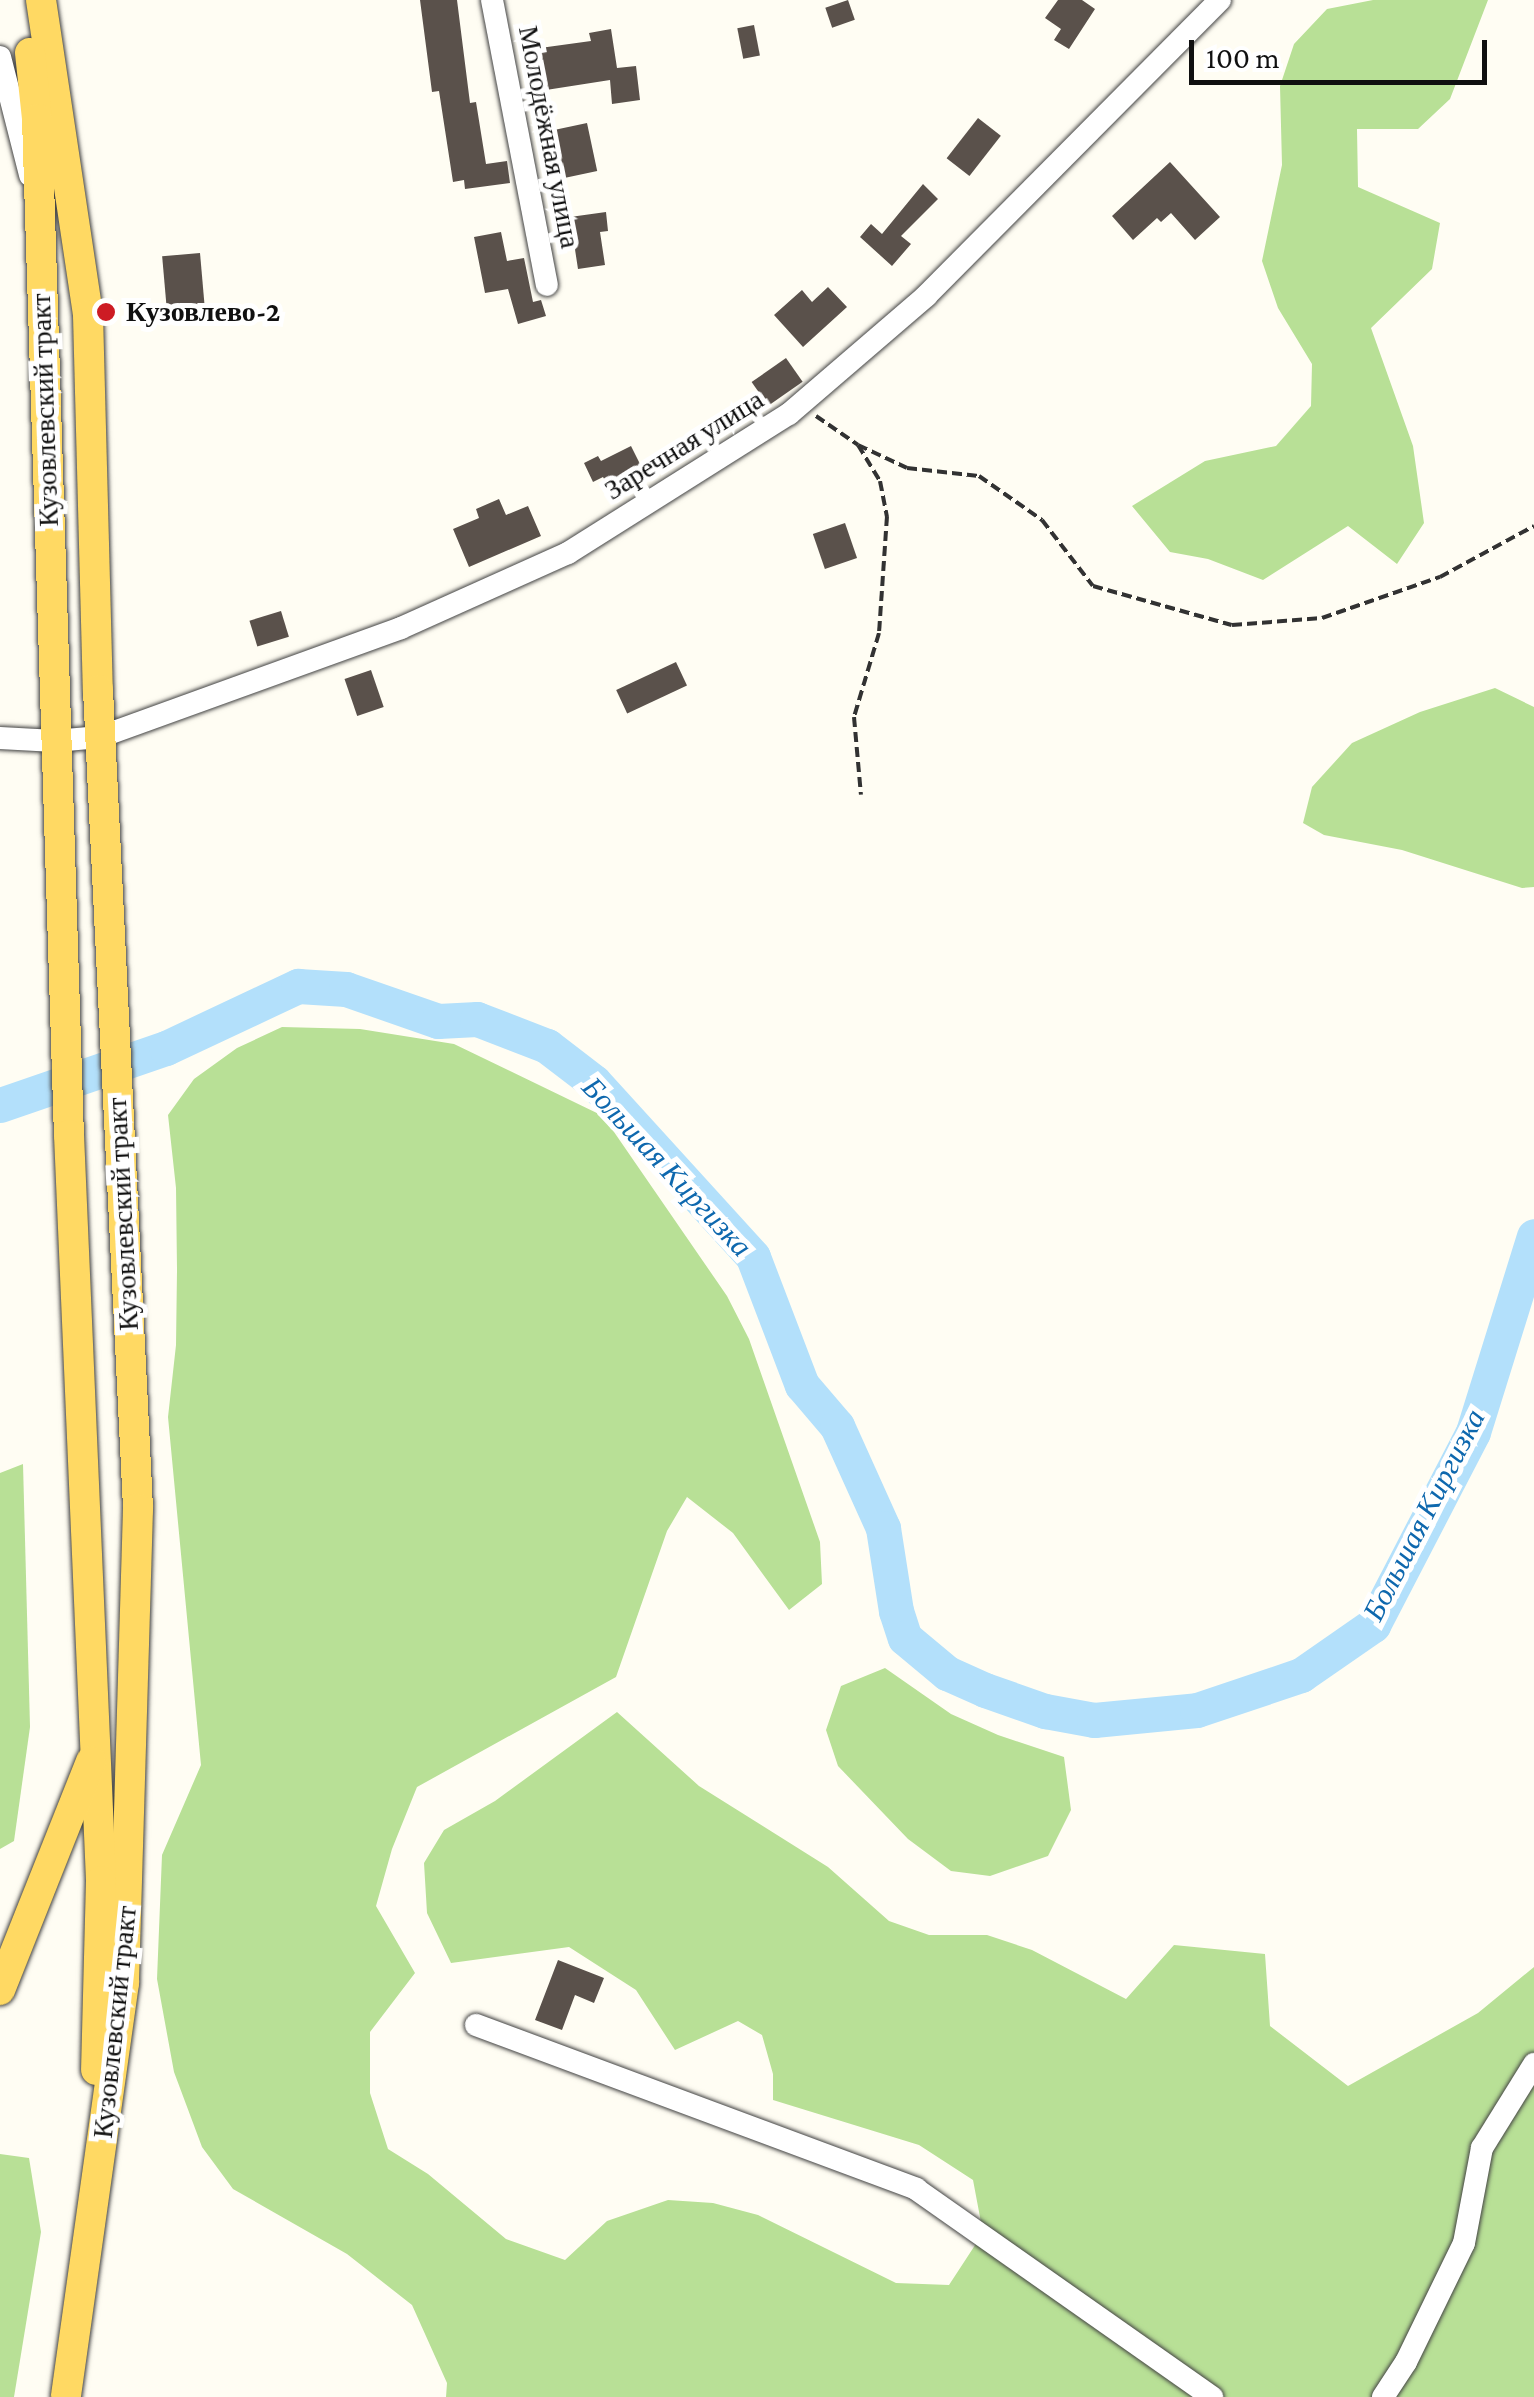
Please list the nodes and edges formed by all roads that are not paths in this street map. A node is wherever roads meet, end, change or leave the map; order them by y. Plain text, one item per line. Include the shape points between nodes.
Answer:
1 (25, 0) edge
2 (41, 0) edge
3 (492, 0) edge
4 (1212, 3) edge
5 (0, 57) edge
6 (40, 211) junction
7 (547, 286) dead end
8 (100, 737) junction
9 (0, 738) edge
10 (55, 741) junction
11 (96, 1749) junction
12 (0, 1990) edge
13 (476, 2025) dead end
14 (1534, 2064) edge
15 (92, 2226) junction
16 (66, 2397) edge
17 (1212, 2397) edge
18 (1383, 2397) edge

1 - 6 main road, Кузовлевский тракт
2 - 8 main road, Кузовлевский тракт via 88,315
3 - 7 street, Молодёжная улица
4 - 8 street, Заречная улица via 926,296 800,405 568,553 401,628
5 - 6 street
6 - 10 main road, Кузовлевский тракт
8 - 10 street, Заречная улица
8 - 15 main road, Кузовлевский тракт via 138,1509 124,1983
9 - 10 street, Заречная улица
10 - 11 main road, Кузовлевский тракт
11 - 12 main road, Кузовлевский тракт
11 - 15 main road, Кузовлевский тракт via 101,1880
13 - 17 street via 916,2188
14 - 18 street via 1482,2148 1464,2243
15 - 16 main road, Кузовлевский тракт

